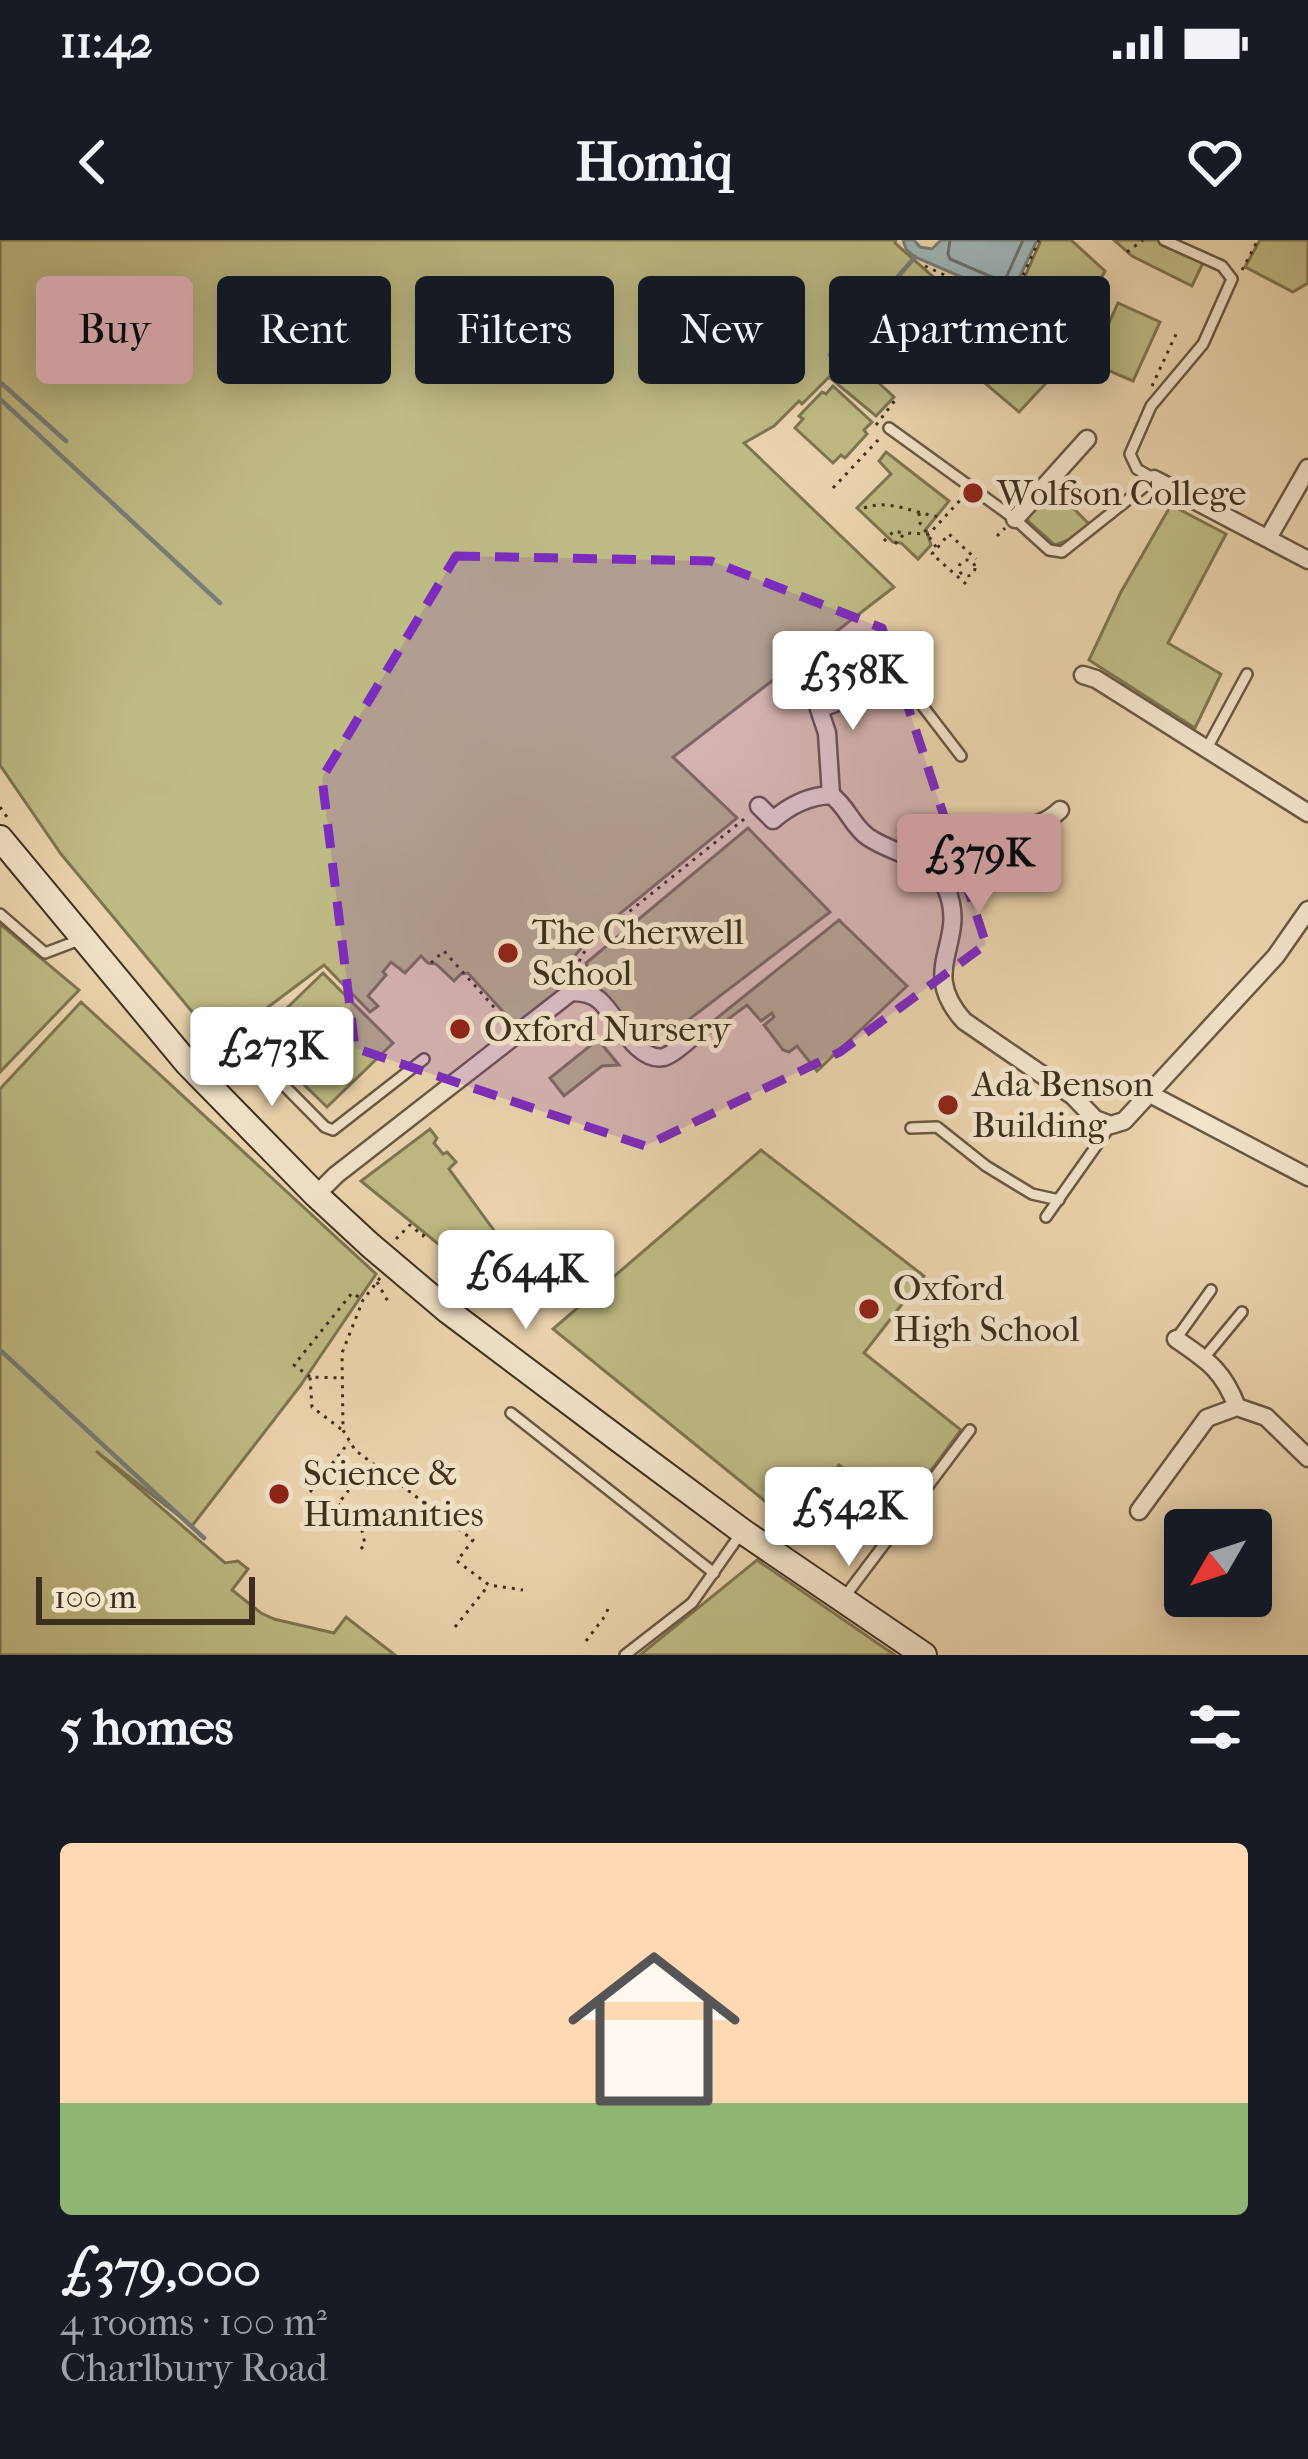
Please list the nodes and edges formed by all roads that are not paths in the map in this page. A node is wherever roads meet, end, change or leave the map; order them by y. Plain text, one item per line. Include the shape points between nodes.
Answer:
1 (1165, 240) edge
2 (889, 428) road end
3 (1087, 439) dead end
4 (1308, 468) edge
5 (1154, 479) junction
6 (1015, 518) junction
7 (1268, 538) junction
8 (1308, 560) edge
9 (903, 656) dead end
10 (1247, 674) dead end
11 (1083, 675) dead end
12 (903, 692) junction
13 (1206, 750) junction
14 (961, 756) dead end
15 (831, 795) junction
16 (1060, 810) dead end
17 (1308, 813) edge
18 (765, 819) dead end
19 (0, 838) edge
20 (938, 873) junction
21 (1308, 910) edge
22 (0, 914) edge
23 (82, 939) junction
24 (696, 1034) dead end
25 (424, 1059) dead end
26 (212, 1090) junction
27 (1150, 1094) junction
28 (1111, 1125) junction
29 (911, 1128) dead end
30 (1308, 1178) edge
31 (316, 1195) junction
32 (1059, 1200) junction
33 (1046, 1217) dead end
34 (1211, 1290) dead end
35 (1242, 1312) dead end
36 (1176, 1339) joint
37 (1204, 1358) junction
38 (1237, 1407) junction
39 (511, 1413) dead end
40 (970, 1430) dead end
41 (1308, 1458) edge
42 (1139, 1511) dead end
43 (742, 1531) junction
44 (714, 1573) junction
45 (842, 1601) junction
46 (626, 1655) edge
47 (924, 1655) edge

1 - 5 lane via 1222,266 1232,279 1202,344 1150,406 1130,454
2 - 6 lane
3 - 6 street
4 - 7 street
5 - 6 lane via 1062,552
5 - 7 street
7 - 8 street
9 - 12 lane
10 - 13 lane
11 - 13 street
12 - 14 lane
12 - 15 street via 862,692 819,709
13 - 17 street
15 - 18 street
15 - 20 street via 872,840
16 - 20 street via 1048,822 984,840
19 - 23 main road
20 - 28 street via 953,916 942,962 950,1005
21 - 27 street
22 - 23 lane via 45,953
23 - 26 main road
24 - 31 street via 666,1057 651,1057 598,999 571,992
25 - 26 lane via 333,1130 256,1057
26 - 31 main road
27 - 28 street
27 - 30 street
28 - 32 lane
29 - 32 lane via 937,1127 986,1166
31 - 43 main road via 448,1311
32 - 33 lane
34 - 36 lane
35 - 37 lane
36 - 37 street
37 - 38 street via 1227,1380
38 - 41 street via 1266,1417
38 - 42 street via 1207,1418
39 - 44 lane
40 - 45 lane
43 - 44 lane
43 - 45 main road
44 - 46 lane via 692,1603
45 - 47 main road

